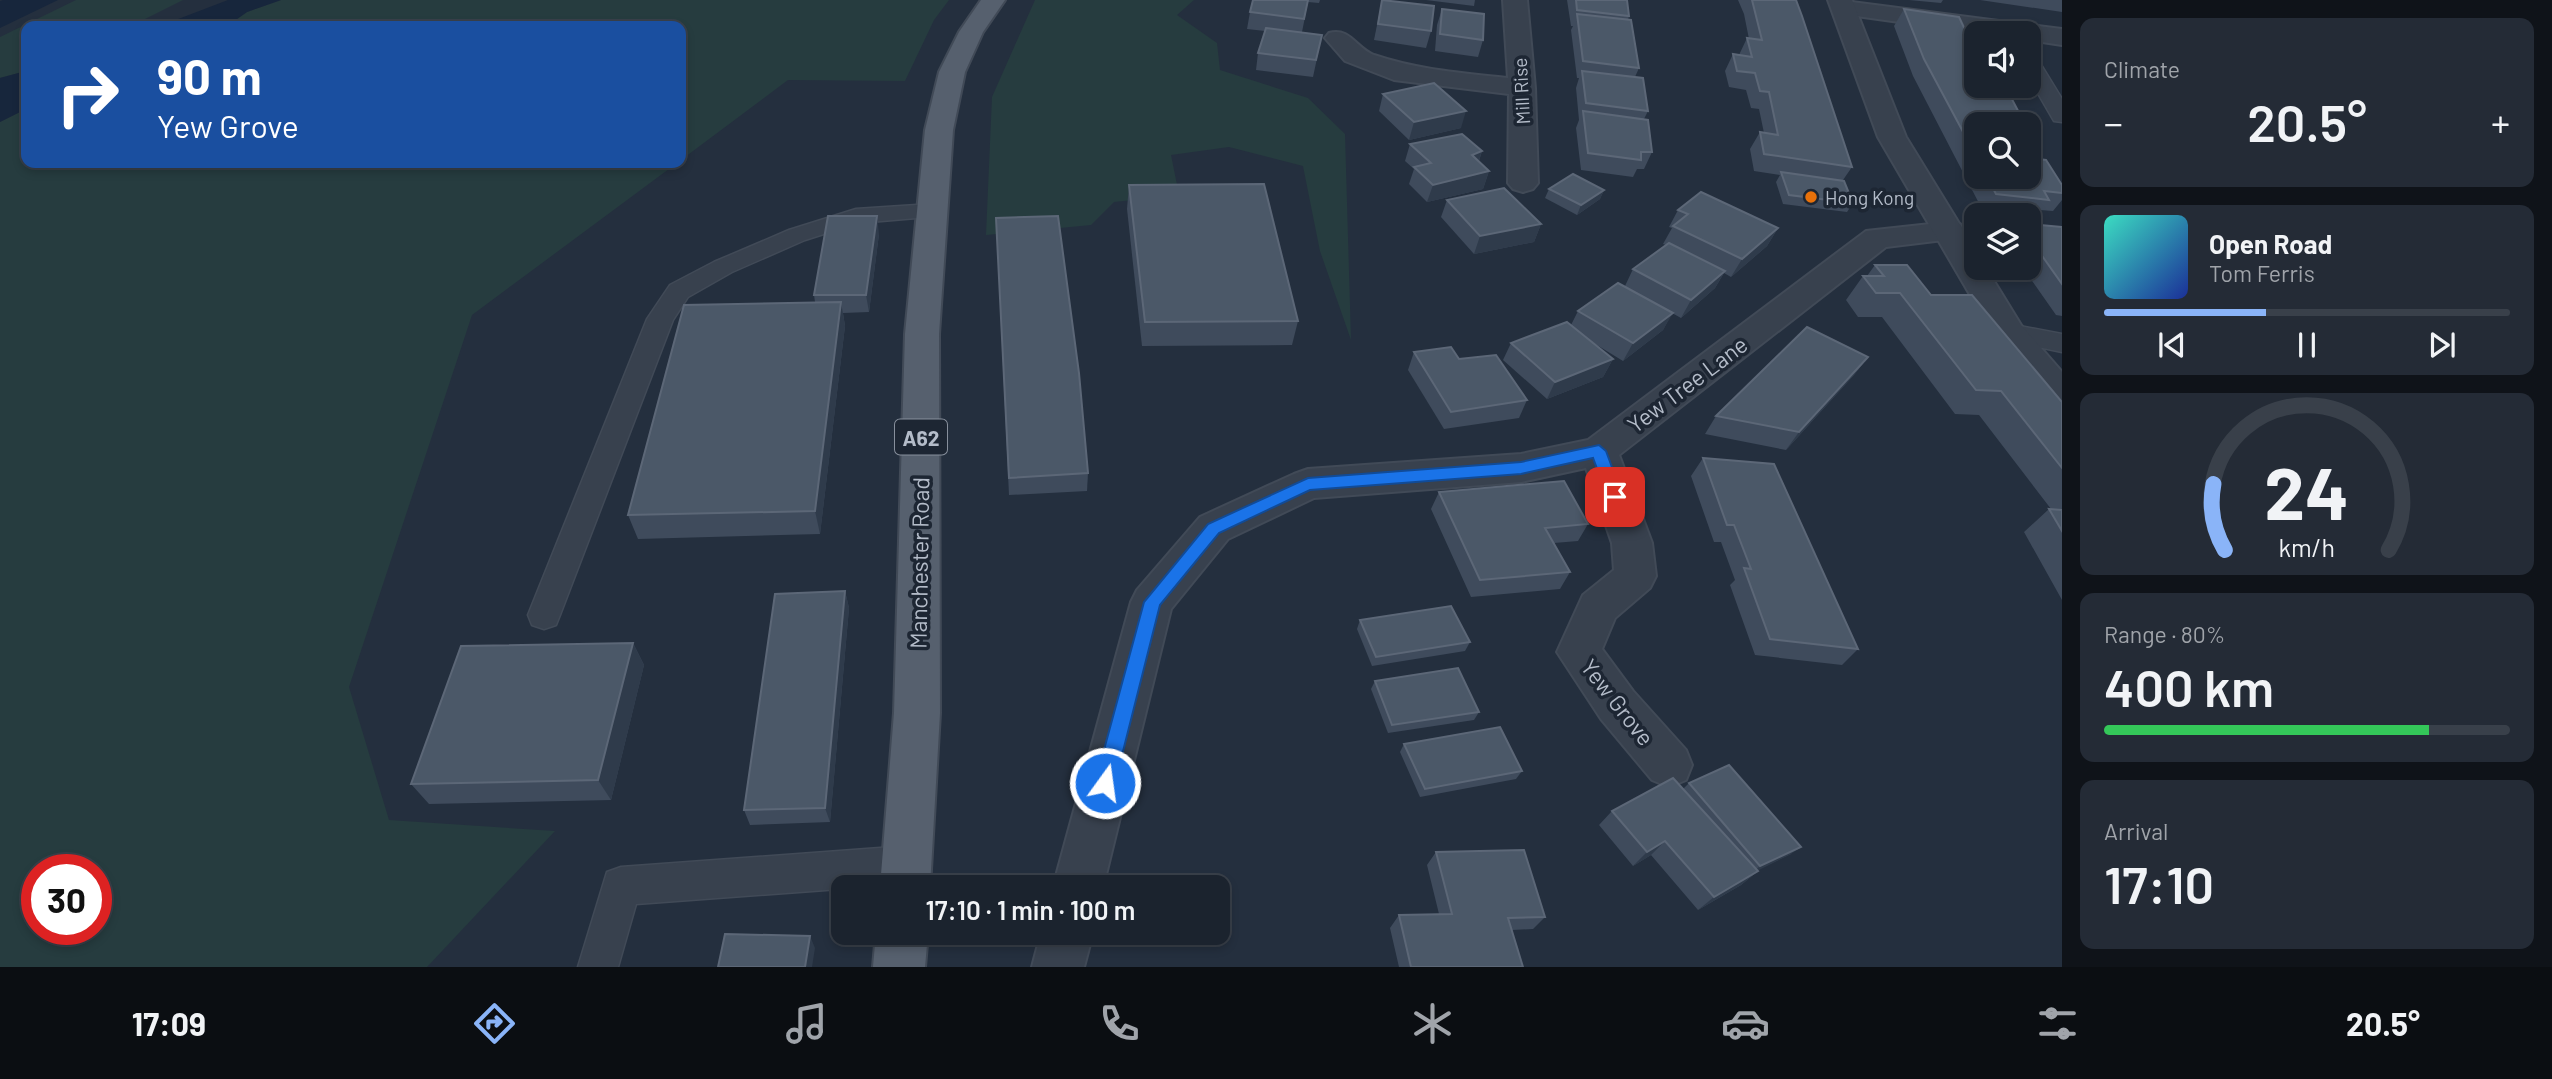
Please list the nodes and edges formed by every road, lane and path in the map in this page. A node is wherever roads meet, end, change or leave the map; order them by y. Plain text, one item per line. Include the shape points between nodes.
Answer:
1 (993, 0) edge
2 (1515, 0) edge
3 (1842, 4) edge
4 (1964, 24) edge
5 (2041, 35) edge
6 (2062, 37) edge
7 (1338, 38) dead end
8 (2041, 81) edge
9 (1522, 88) junction
10 (2062, 116) edge
11 (1523, 183) dead end
12 (932, 211) junction
13 (1948, 231) junction
14 (2010, 333) junction
15 (2062, 343) edge
16 (2062, 395) edge
17 (1599, 451) junction
18 (544, 615) dead end
19 (1669, 765) dead end
20 (906, 875) edge
21 (1081, 875) edge
22 (831, 879) edge
23 (901, 945) edge
24 (1064, 945) edge
25 (598, 967) edge
26 (899, 967) edge
27 (1058, 967) edge

1 - 12 main road, Manchester Road / A62 via 952,72 939,130
2 - 9 street, Mill Rise
3 - 4 street
3 - 13 street via 1892,137
5 - 6 street
7 - 9 street via 1354,56 1403,74
8 - 10 lane
9 - 11 street, Mill Rise
12 - 18 lane via 856,216 723,267 679,291 660,319
12 - 20 main road, Manchester Road / A62 via 922,334 917,713
13 - 14 street
13 - 17 street, Yew Tree Lane via 1877,238
14 - 15 lane
14 - 16 street
17 - 19 street, Yew Grove via 1632,542 1634,576 1598,607 1579,652
17 - 21 street, Yew Tree Lane via 1521,468 1308,484 1214,528 1152,602
22 - 25 lane via 621,886
23 - 26 main road
24 - 27 street

